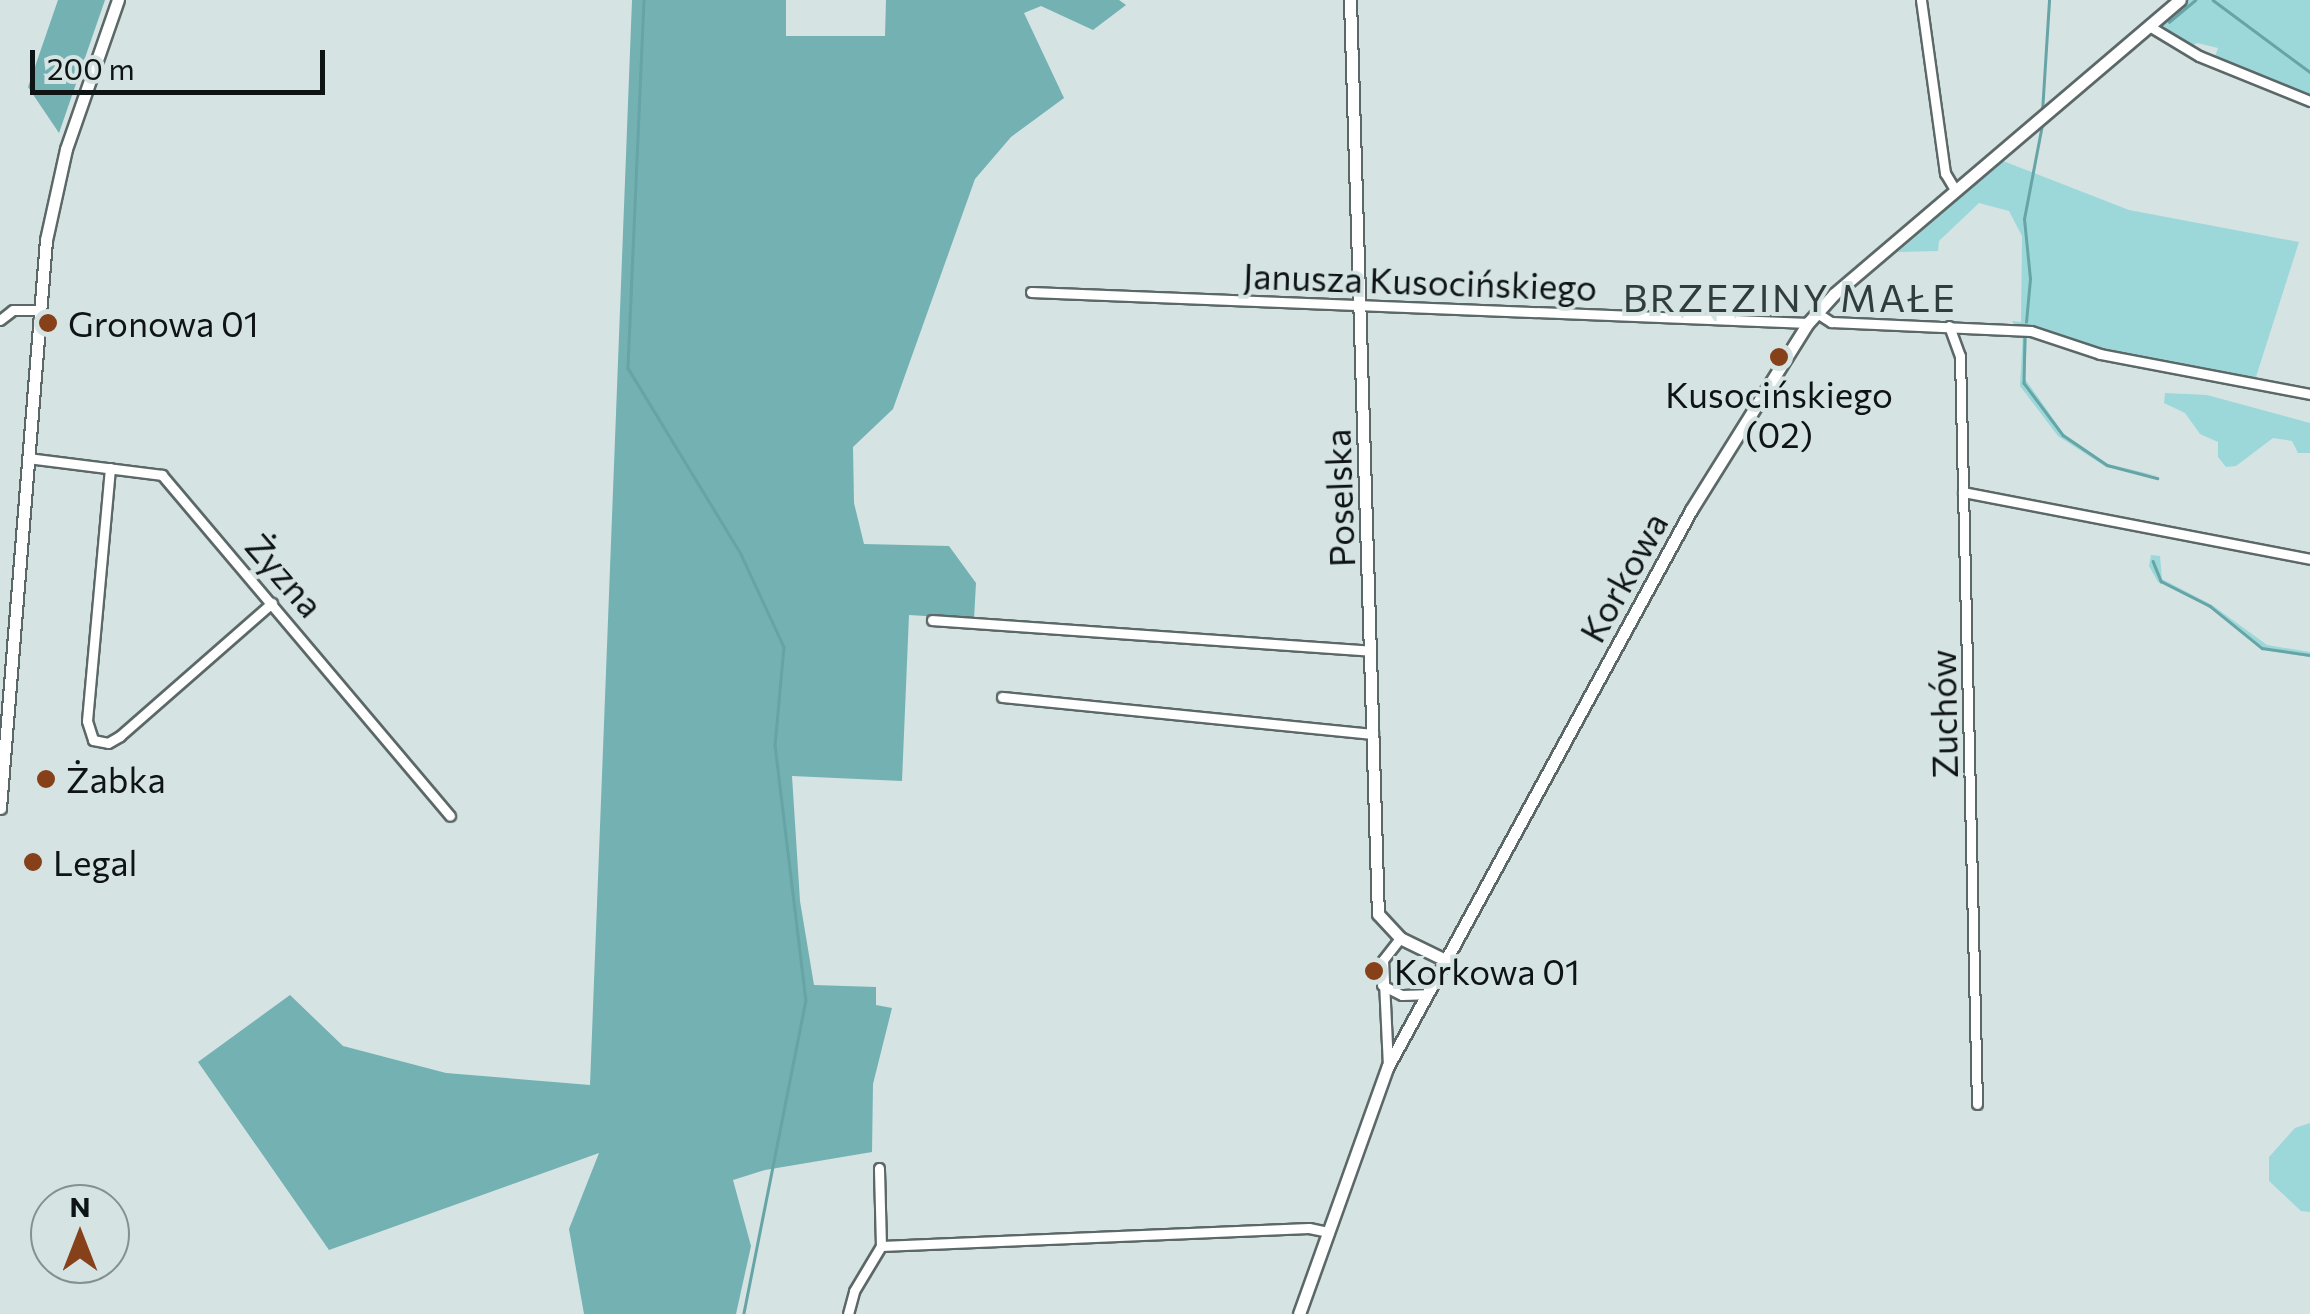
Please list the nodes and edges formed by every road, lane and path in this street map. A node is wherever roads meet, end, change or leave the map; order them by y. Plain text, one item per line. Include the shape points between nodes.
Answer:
1 (118, 0) edge
2 (1350, 0) edge
3 (1920, 0) edge
4 (2180, 0) edge
5 (2149, 26) junction
6 (2310, 101) edge
7 (1956, 191) junction
8 (1030, 292) dead end
9 (1361, 307) junction
10 (39, 310) junction
11 (1812, 318) junction
12 (0, 320) edge
13 (1949, 326) junction
14 (2310, 394) edge
15 (28, 458) junction
16 (110, 468) junction
17 (1963, 492) junction
18 (2310, 560) edge
19 (272, 602) junction
20 (932, 620) dead end
21 (1370, 652) junction
22 (1002, 697) dead end
23 (1373, 734) junction
24 (0, 808) edge
25 (450, 816) dead end
26 (1400, 938) junction
27 (1443, 959) junction
28 (1382, 986) junction
29 (1425, 994) junction
30 (1388, 1066) junction
31 (1978, 1104) dead end
32 (879, 1168) dead end
33 (1328, 1232) junction
34 (881, 1246) junction
35 (848, 1314) edge
36 (1299, 1314) edge

1 - 10 street via 66,149
2 - 9 street, Poselska
3 - 7 street via 1945,173
4 - 5 street, Korkowa
5 - 6 street via 2199,56
5 - 7 street, Korkowa
7 - 11 street, Korkowa
8 - 9 street, Janusza Kusocińskiego
9 - 11 street, Janusza Kusocińskiego
9 - 21 street, Poselska
10 - 12 street via 13,310
10 - 15 street
11 - 13 street, Janusza Kusocińskiego
11 - 27 street, Korkowa via 1692,510
13 - 14 street, Janusza Kusocińskiego via 2031,330 2100,354
13 - 17 street, Zuchów via 1960,356
15 - 16 street, Żyzna
15 - 24 street
16 - 19 street, Żyzna via 162,476
16 - 19 street via 86,721 93,740 108,743 120,736
17 - 18 street
17 - 31 street, Zuchów
19 - 25 street, Żyzna
20 - 21 street
21 - 23 street, Poselska
22 - 23 street
23 - 26 street, Poselska via 1378,914
26 - 27 street
26 - 28 street via 1385,953
27 - 29 street, Korkowa
28 - 29 street via 1402,995
28 - 30 street
29 - 30 street, Korkowa
30 - 33 street, Korkowa
32 - 34 street
33 - 34 street
33 - 36 street, Korkowa
34 - 35 street

